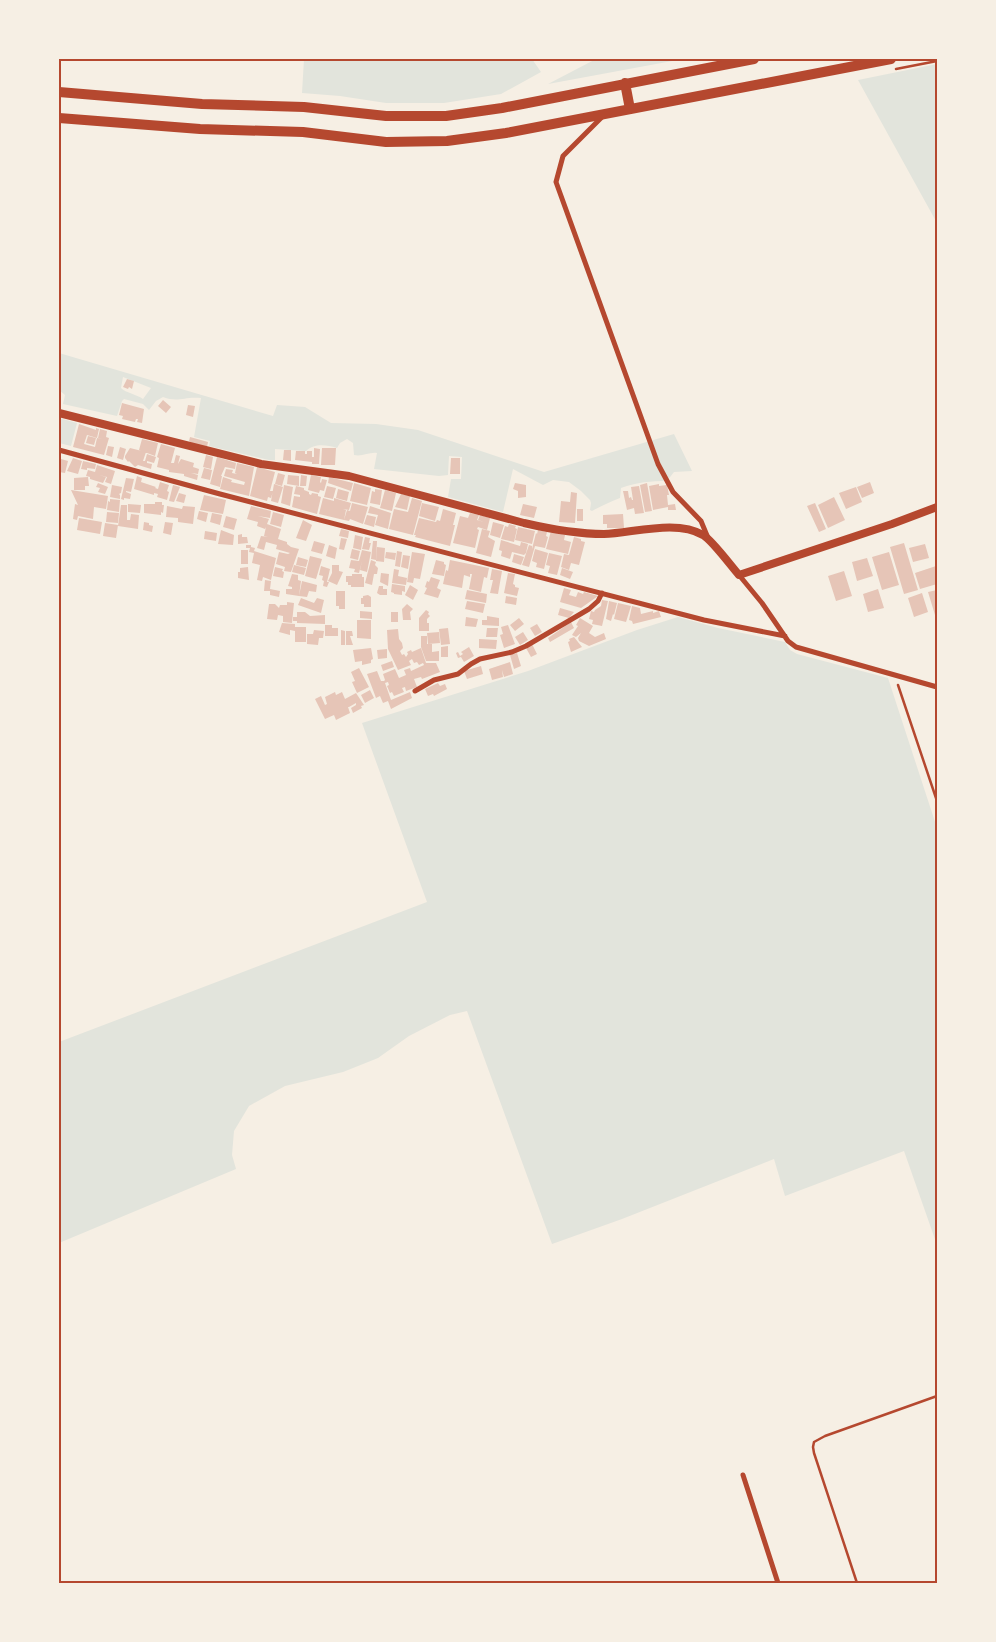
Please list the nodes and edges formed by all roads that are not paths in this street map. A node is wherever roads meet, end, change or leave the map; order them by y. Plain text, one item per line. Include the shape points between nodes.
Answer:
1 (754, 59) edge
2 (891, 59) edge
3 (625, 83) junction
4 (59, 92) edge
5 (630, 109) junction
6 (605, 113) junction
7 (59, 118) edge
8 (59, 413) edge
9 (59, 450) edge
10 (937, 507) edge
11 (708, 539) junction
12 (739, 575) junction
13 (602, 593) junction
14 (785, 636) junction
15 (937, 688) edge
16 (415, 691) dead end
17 (743, 1475) dead end
18 (778, 1583) edge

1 - 3 highway
2 - 5 highway
3 - 4 highway via 446,116 378,115 304,106 202,104
3 - 5 highway
5 - 6 highway
6 - 7 highway via 477,137 417,142
6 - 11 street via 563,156 556,182 658,464 673,492 701,521
8 - 11 street via 261,464 349,476 546,528 604,534 679,528
9 - 13 street
10 - 12 street
11 - 12 street
12 - 14 street
13 - 14 street via 704,620
13 - 16 street via 589,609 526,646 480,659 458,674 434,680
14 - 15 street via 799,648
17 - 18 street

